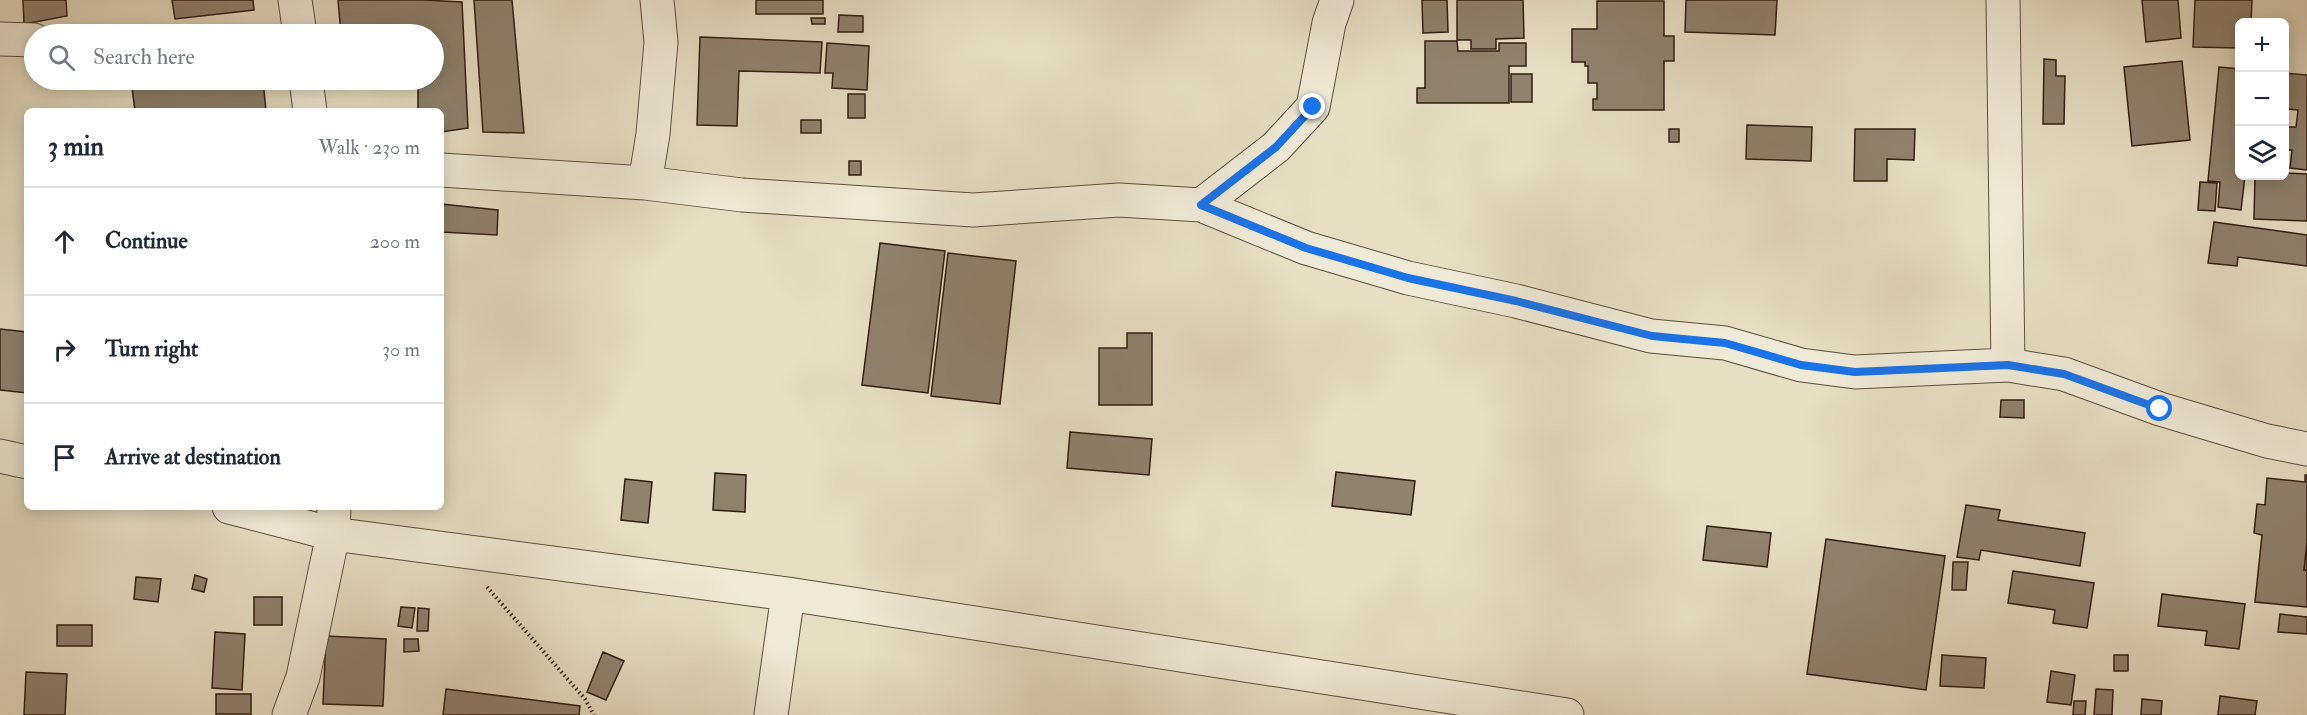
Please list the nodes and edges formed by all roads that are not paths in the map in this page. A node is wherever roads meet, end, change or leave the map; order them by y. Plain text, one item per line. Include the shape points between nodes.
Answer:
1 (296, 0) edge
2 (657, 0) edge
3 (1337, 0) edge
4 (2003, 0) edge
5 (299, 24) edge
6 (0, 39) edge
7 (24, 40) edge
8 (307, 90) edge
9 (310, 108) edge
10 (444, 170) edge
11 (645, 183) junction
12 (1201, 205) junction
13 (2008, 365) junction
14 (2307, 449) edge
15 (0, 456) edge
16 (24, 461) edge
17 (253, 510) edge
18 (333, 520) edge
19 (788, 594) junction
20 (289, 715) edge
21 (771, 715) edge
22 (1567, 715) edge

1 - 5 street
2 - 11 street via 661,42
3 - 12 street via 1313,107 1276,147
4 - 13 street
6 - 7 street
8 - 9 street
10 - 11 street
11 - 12 street via 742,195 973,210 1119,200
12 - 13 street via 1306,248 1408,278 1652,336 1725,343 1801,365 1855,372
13 - 14 street via 2064,374 2160,409
15 - 16 street
17 - 18 street
18 - 19 street via 453,549
18 - 20 street via 303,677
19 - 21 street
19 - 22 street

